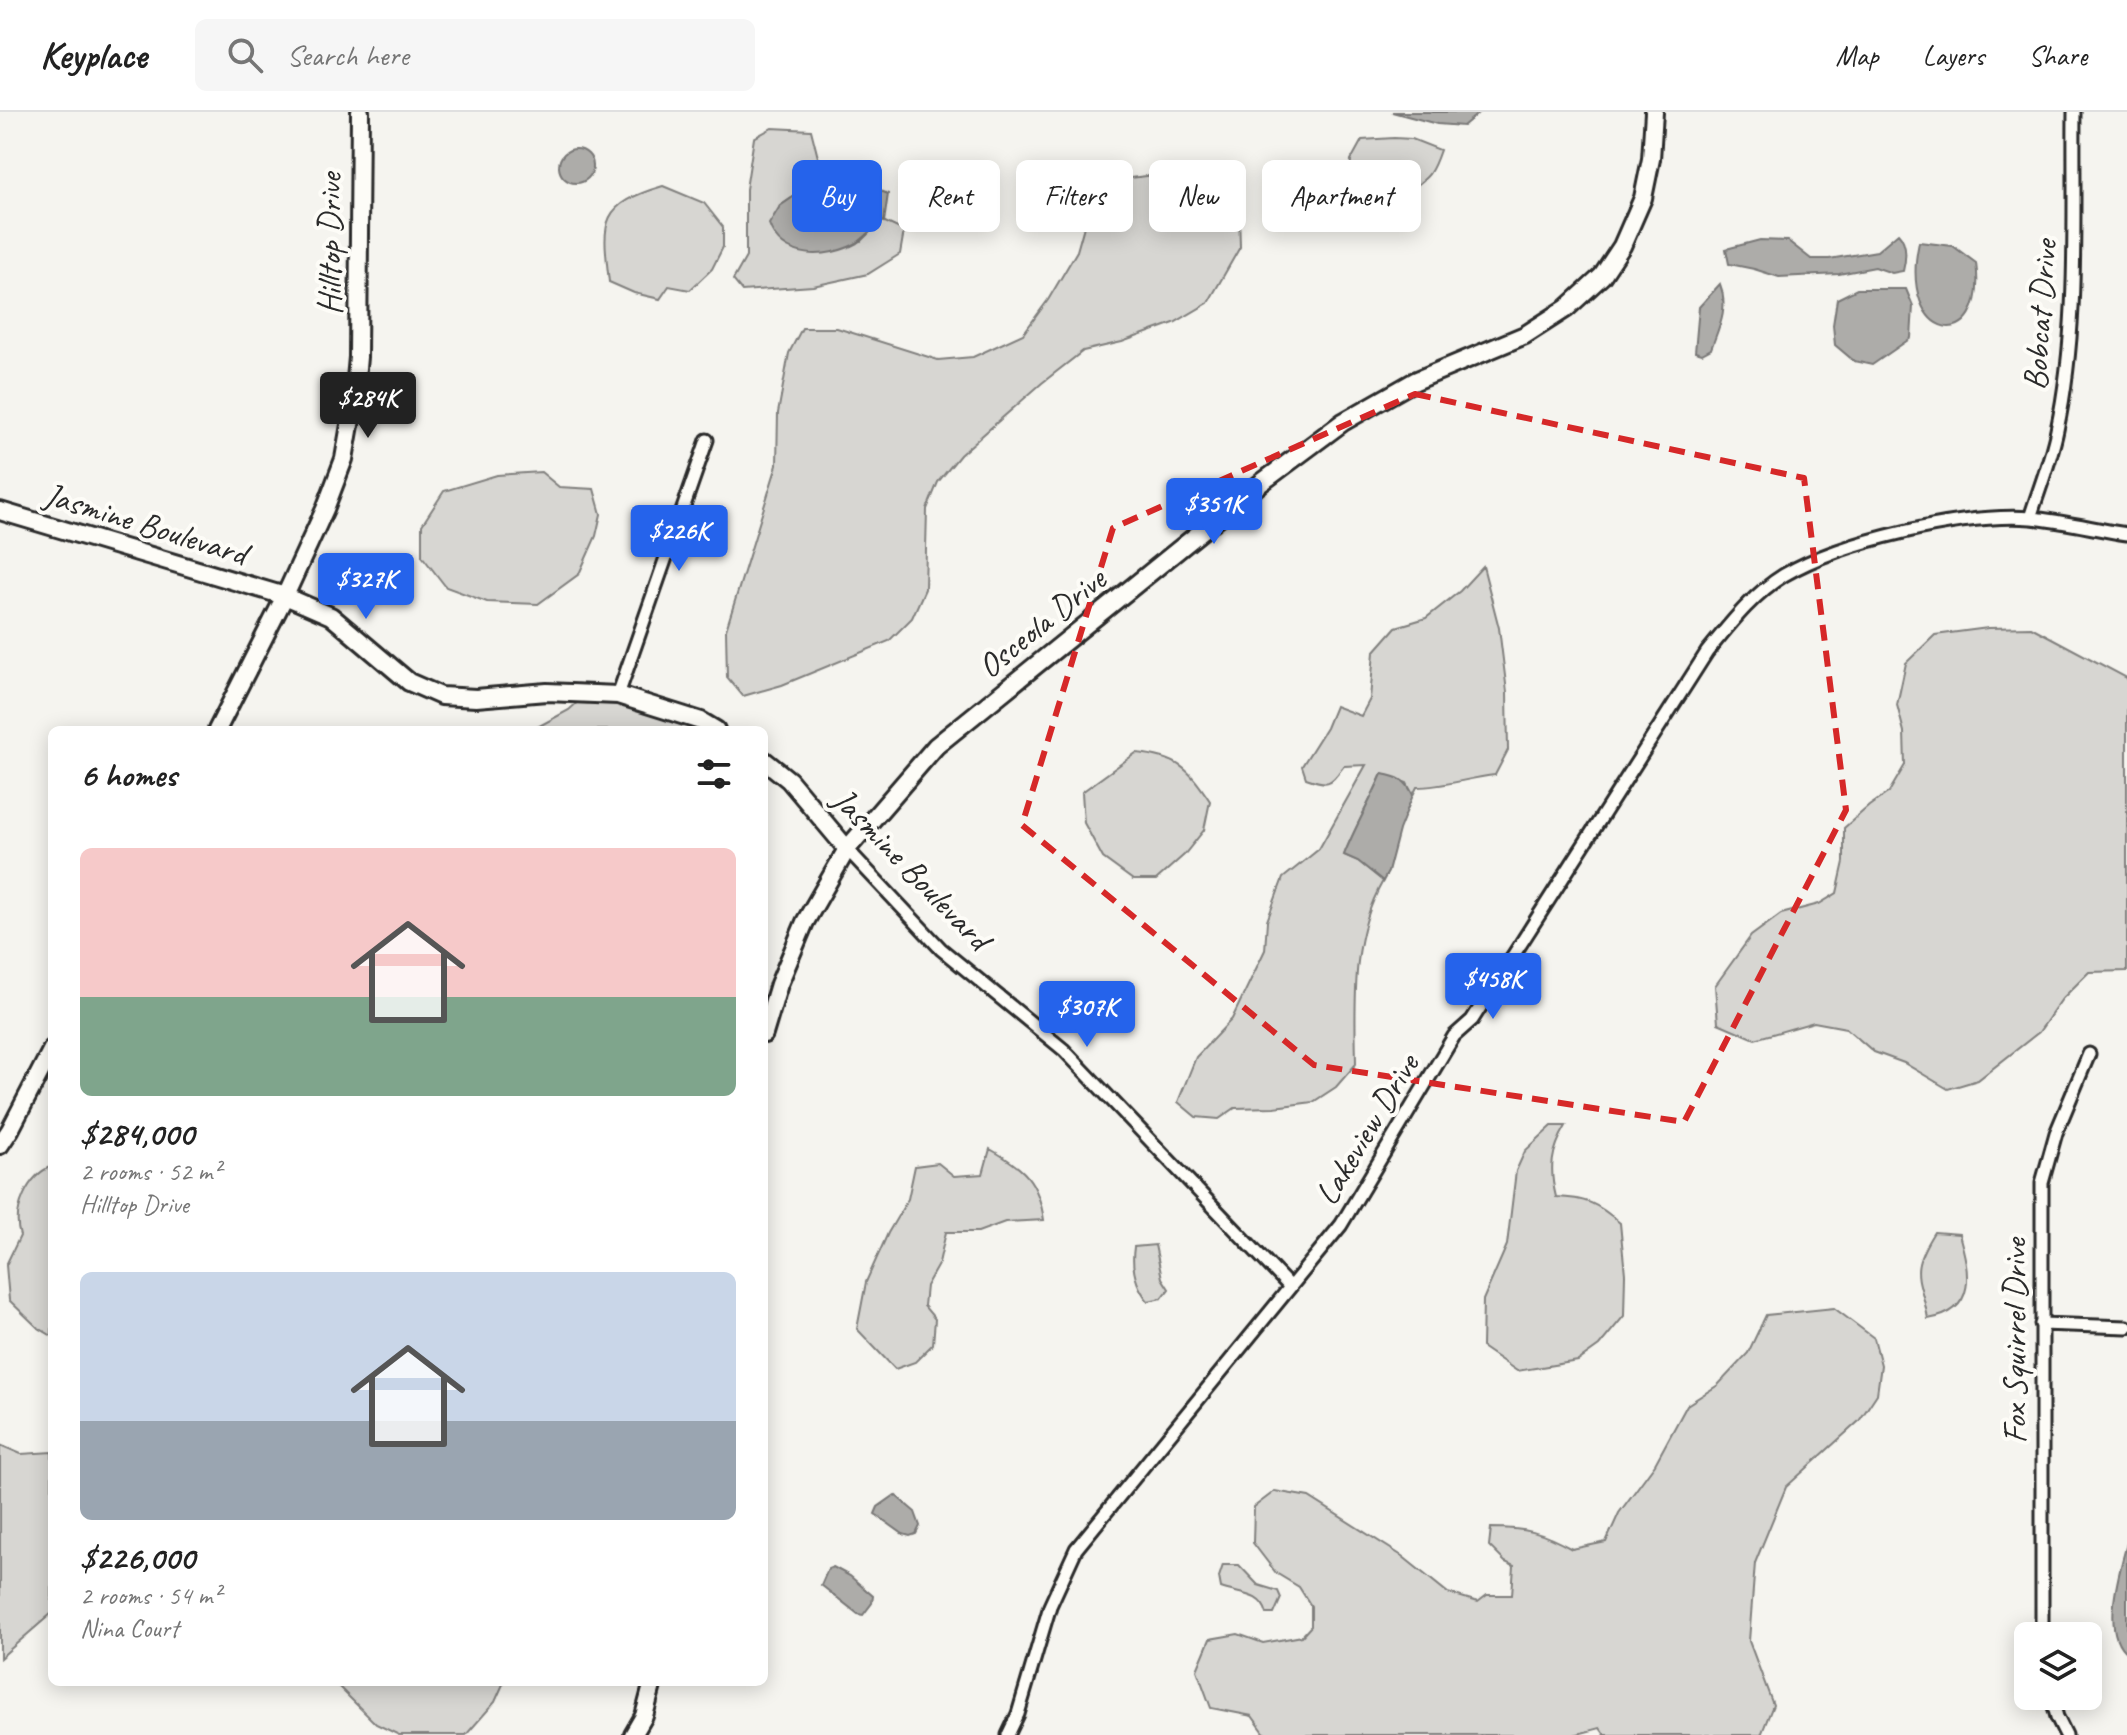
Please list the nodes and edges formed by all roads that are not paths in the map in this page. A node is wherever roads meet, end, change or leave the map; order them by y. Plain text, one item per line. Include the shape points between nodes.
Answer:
1 (360, 112) edge
2 (1654, 112) edge
3 (2074, 112) edge
4 (707, 440) dead end
5 (0, 511) edge
6 (2030, 518) junction
7 (2127, 534) edge
8 (285, 596) junction
9 (618, 695) junction
10 (219, 726) edge
11 (708, 726) edge
12 (768, 763) edge
13 (847, 849) junction
14 (768, 1021) edge
15 (2089, 1054) dead end
16 (48, 1057) edge
17 (0, 1145) edge
18 (1289, 1286) junction
19 (2041, 1324) junction
20 (2127, 1327) edge
21 (2042, 1622) edge
22 (652, 1686) edge
23 (2055, 1710) edge
24 (633, 1735) edge
25 (1008, 1735) edge
26 (2066, 1735) edge

1 - 8 street, Hilltop Drive via 354,402 344,459
2 - 13 street, Osceola Drive via 1643,198 1622,246 1593,285 1525,335 1415,381 1343,422 1261,483 936,746
3 - 6 street, Bobcat Drive via 2072,281 2064,389 2057,433
4 - 9 street
5 - 8 street, Jasmine Boulevard
6 - 7 street, Lakeview Drive
6 - 18 street, Lakeview Drive via 1966,521 1831,552 1783,576 1749,602 1707,652 1472,1020 1454,1036 1341,1225
8 - 9 street, Jasmine Boulevard via 331,616 409,682 441,696
8 - 10 street, Hilltop Drive
9 - 11 street, Jasmine Boulevard
12 - 13 street, Jasmine Boulevard via 789,780
13 - 14 street, Osceola Drive via 805,922
13 - 18 street, Jasmine Boulevard via 941,949 1064,1050
15 - 19 street, Fox Squirrel Drive via 2042,1183
16 - 17 street
18 - 25 street, Lakeview Drive via 1076,1549 1050,1606
19 - 20 street
19 - 21 street, Fox Squirrel Drive
22 - 24 street
23 - 26 street

